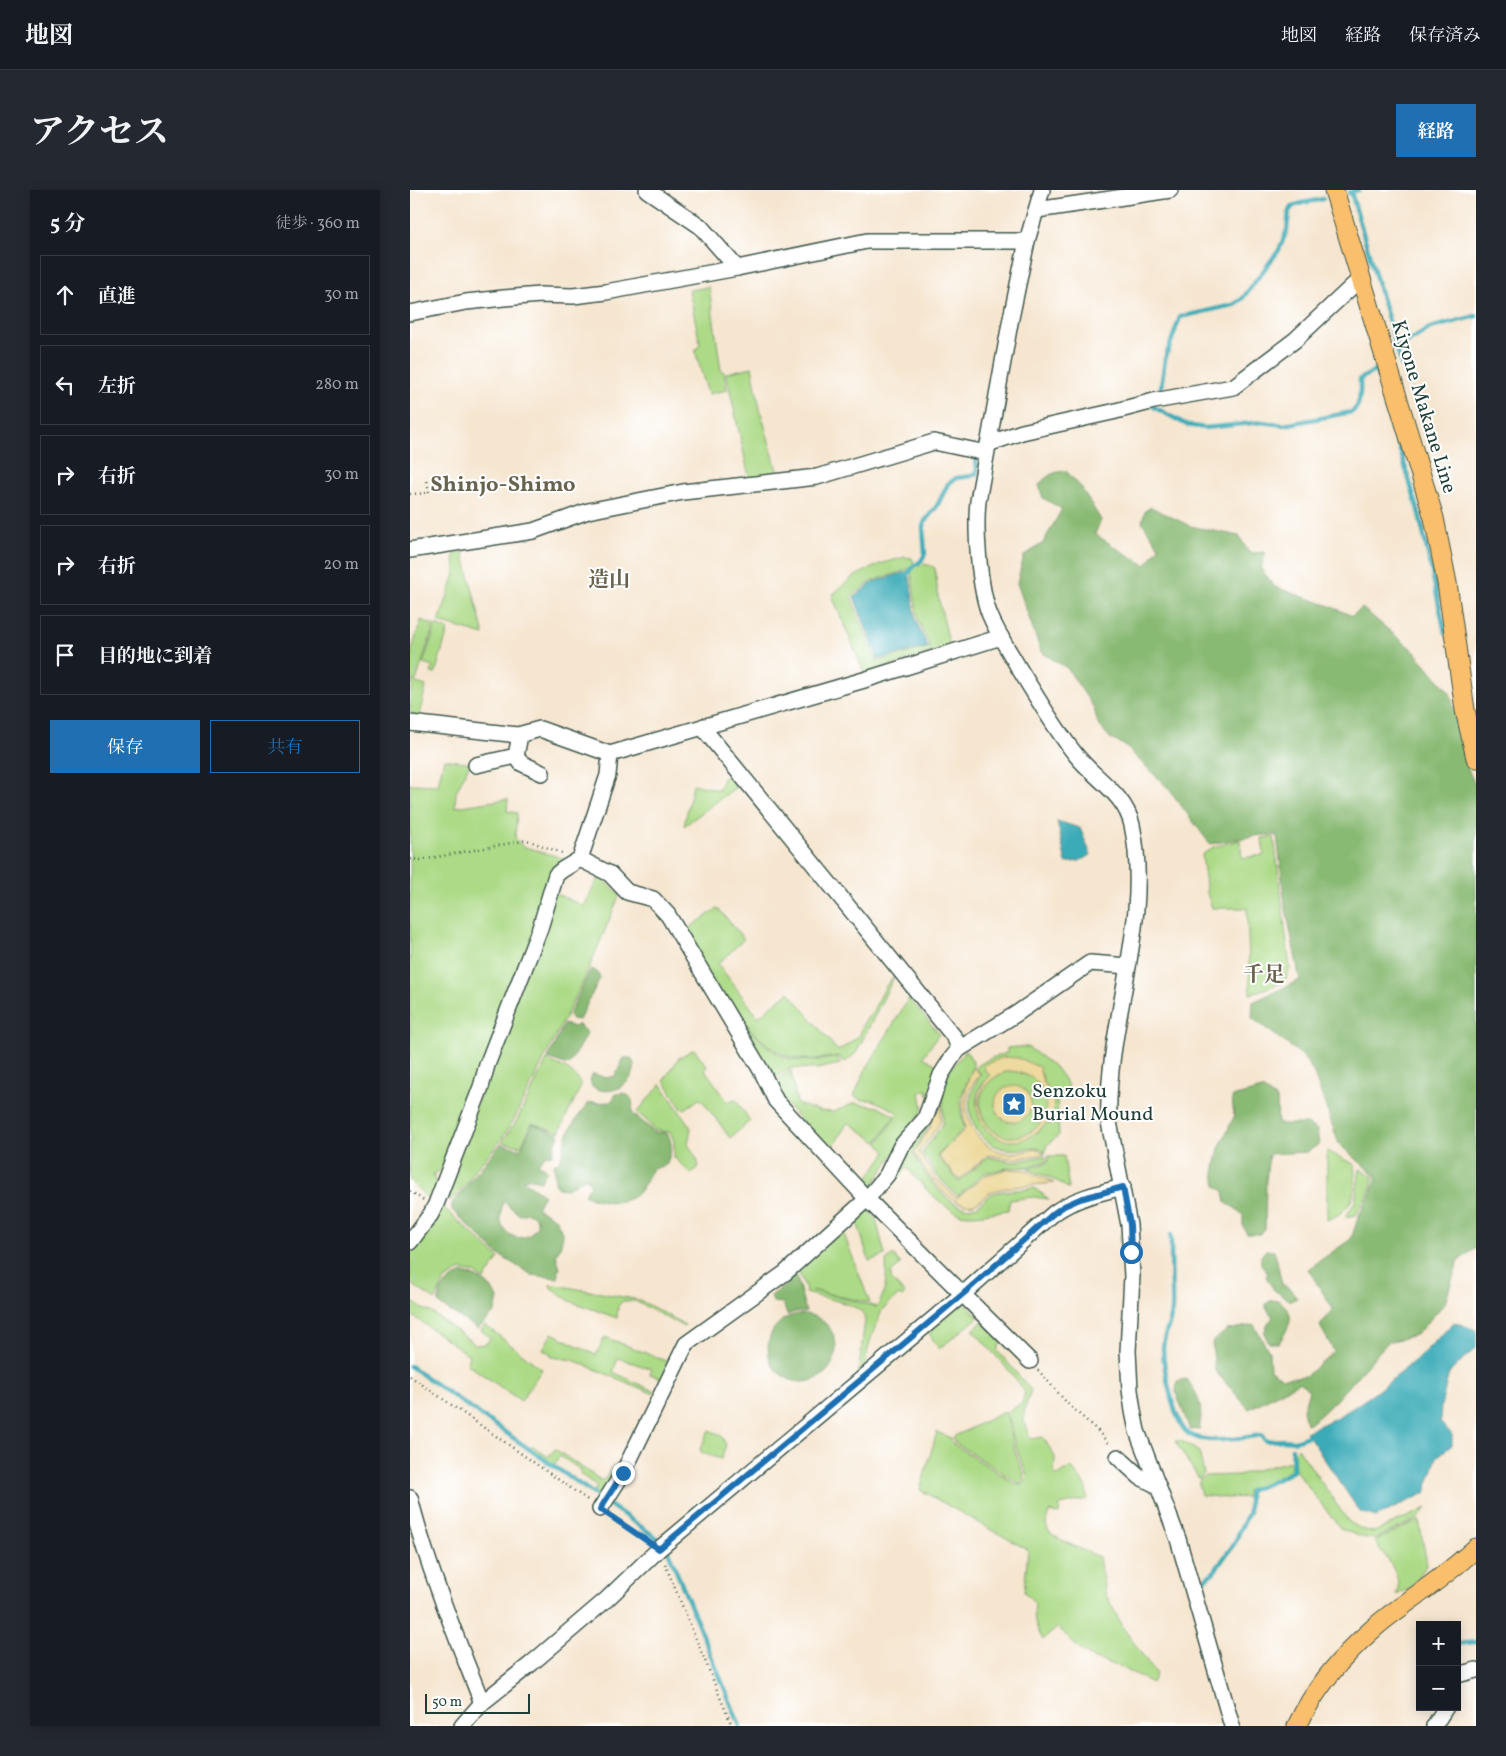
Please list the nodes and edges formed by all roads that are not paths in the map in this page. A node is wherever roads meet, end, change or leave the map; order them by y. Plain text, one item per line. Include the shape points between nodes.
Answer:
1 (647, 190) edge
2 (1042, 190) edge
3 (1170, 190) edge
4 (1334, 190) edge
5 (1037, 210) junction
6 (1027, 241) junction
7 (737, 268) junction
8 (1360, 279) junction
9 (410, 313) edge
10 (987, 448) junction
11 (410, 550) edge
12 (1000, 637) junction
13 (410, 723) edge
14 (704, 726) junction
15 (520, 735) junction
16 (610, 754) junction
17 (516, 756) junction
18 (1476, 758) edge
19 (476, 765) dead end
20 (542, 773) dead end
21 (580, 859) junction
22 (1128, 966) junction
23 (959, 1049) junction
24 (1123, 1187) junction
25 (868, 1199) junction
26 (410, 1242) edge
27 (963, 1294) junction
28 (1030, 1361) road end
29 (1118, 1457) road end
30 (1158, 1486) junction
31 (410, 1498) edge
32 (603, 1505) road end
33 (1476, 1548) edge
34 (1476, 1670) edge
35 (1461, 1674) edge
36 (482, 1703) junction
37 (1443, 1711) edge
38 (462, 1726) edge
39 (1232, 1726) edge
40 (1297, 1726) edge
41 (1434, 1726) edge

1 - 7 street via 700,226
2 - 5 street
3 - 5 street
4 - 8 main road, Kiyone Makane Line
5 - 6 street
6 - 7 street via 867,241
6 - 10 street
7 - 9 street via 590,295 504,298
8 - 10 street via 1295,340 1233,387 1154,401 1022,432
8 - 18 main road, Kiyone Makane Line via 1434,518 1465,710
10 - 11 street via 934,442 818,477 682,492 588,511 533,532
10 - 12 street via 977,524 985,598
12 - 14 street
12 - 22 street via 1049,718 1076,756 1118,797 1132,823 1138,883
13 - 15 street
14 - 16 street
14 - 23 street via 955,1038
15 - 16 street via 540,729
15 - 17 street
16 - 21 street via 608,775
17 - 19 street
17 - 20 street via 521,763
21 - 25 street via 610,874 628,892 653,899 668,915 776,1101
21 - 26 street via 556,875 540,928 436,1204
22 - 23 street via 1090,963
22 - 24 street via 1114,1042 1108,1108
23 - 25 street via 941,1074 925,1119 901,1146 887,1175
24 - 27 street via 1064,1206
24 - 30 street via 1130,1225 1132,1276 1128,1351 1130,1390 1137,1431
25 - 27 street
25 - 32 street via 785,1273 686,1344 623,1473
27 - 28 street
27 - 36 street via 662,1547 532,1664
29 - 30 street via 1140,1477
30 - 39 street via 1178,1538
31 - 36 street via 436,1581
33 - 40 main road via 1353,1647 1316,1694
34 - 35 street
36 - 38 street
37 - 41 street

